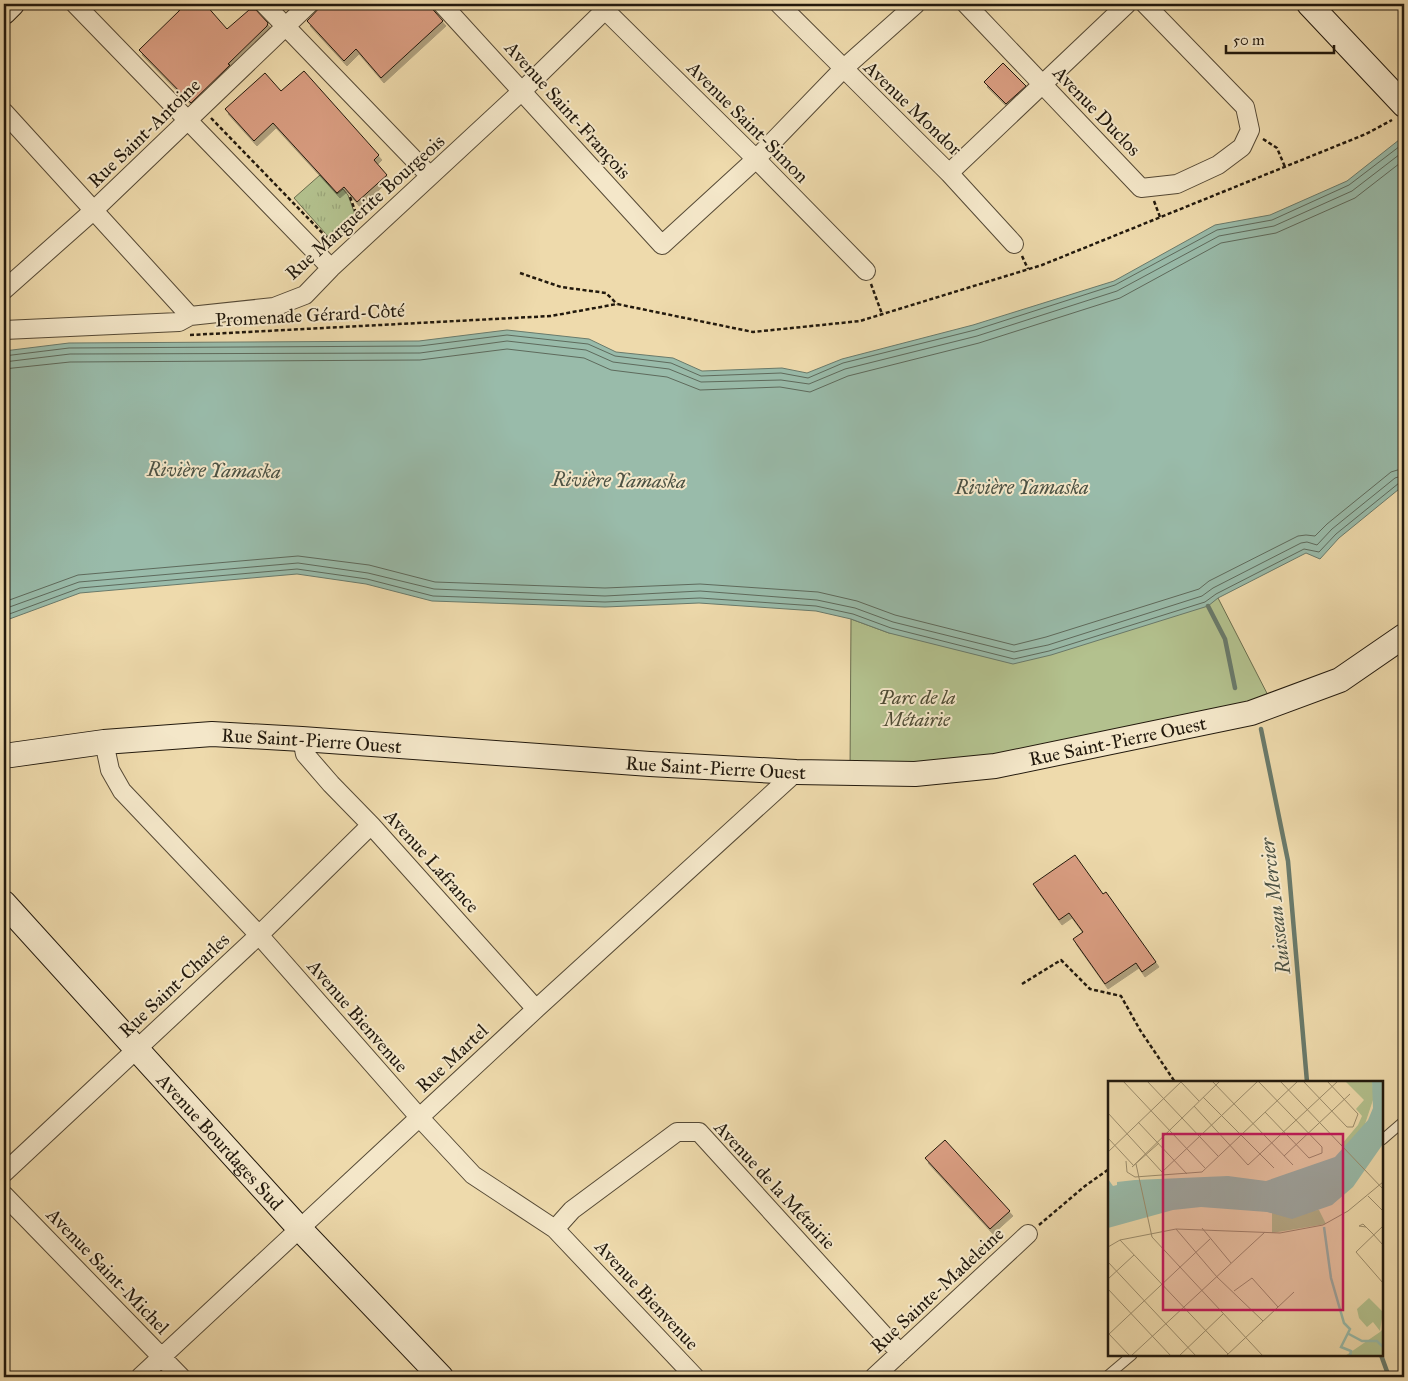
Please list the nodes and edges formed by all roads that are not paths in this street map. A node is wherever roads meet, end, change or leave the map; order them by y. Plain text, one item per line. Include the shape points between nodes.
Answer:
1 (12, 4) edge
2 (75, 4) edge
3 (264, 4) edge
4 (310, 4) edge
5 (442, 4) edge
6 (779, 4) edge
7 (916, 4) edge
8 (966, 4) edge
9 (1127, 4) edge
10 (1145, 4) edge
11 (1309, 4) edge
12 (605, 6) edge
13 (4, 12) edge
14 (286, 26) junction
15 (843, 69) junction
16 (1042, 85) junction
17 (522, 91) junction
18 (1403, 104) edge
19 (4, 112) edge
20 (195, 114) junction
21 (756, 158) junction
22 (949, 173) junction
23 (430, 176) junction
24 (93, 211) junction
25 (1018, 250) road end
26 (331, 268) junction
27 (866, 271) dead end
28 (4, 290) edge
29 (190, 316) junction
30 (4, 330) edge
31 (1404, 636) edge
32 (302, 739) junction
33 (104, 742) junction
34 (4, 756) edge
35 (796, 772) junction
36 (371, 825) junction
37 (4, 903) edge
38 (259, 935) junction
39 (536, 1009) junction
40 (136, 1049) junction
41 (419, 1117) junction
42 (1404, 1120) edge
43 (1383, 1139) edge
44 (4, 1173) edge
45 (4, 1195) edge
46 (299, 1228) junction
47 (555, 1229) junction
48 (1028, 1234) road end
49 (900, 1353) junction
50 (1131, 1356) edge
51 (162, 1357) junction
52 (140, 1377) edge
53 (181, 1377) edge
54 (442, 1377) edge
55 (695, 1377) edge
56 (874, 1377) edge
57 (1106, 1377) edge

1 - 13 street
2 - 20 street
3 - 14 street
4 - 14 street, Rue Saint-Antoine
5 - 17 street, Avenue Saint-François
6 - 15 street, Avenue Mondor
7 - 15 street
8 - 16 street, Avenue Duclos
9 - 16 street
10 - 16 street, Avenue Duclos via 1245,107 1250,130 1242,147 1218,165 1177,184 1141,188
11 - 18 street
12 - 17 street, Rue Marguerite Bourgeois
12 - 21 street, Avenue Saint-Simon
14 - 20 street, Rue Saint-Antoine
14 - 23 street
15 - 21 street
15 - 22 street, Avenue Mondor
16 - 22 street
17 - 21 street, Avenue Saint-François via 662,245
17 - 23 street, Rue Marguerite Bourgeois
19 - 24 street
20 - 24 street, Rue Saint-Antoine
20 - 26 street
21 - 27 street, Avenue Saint-Simon
22 - 25 street, Avenue Mondor
23 - 26 street, Rue Marguerite Bourgeois
24 - 28 street, Rue Saint-Antoine
24 - 29 street
26 - 29 street, Rue Marguerite Bourgeois via 305,295 274,307
29 - 30 street, Rue Marguerite Bourgeois via 179,322
31 - 35 street, Rue Saint-Pierre Ouest via 1340,680 1251,713 995,766 915,774
32 - 33 street, Rue Saint-Pierre Ouest via 212,734
32 - 35 street, Rue Saint-Pierre Ouest
32 - 36 street, Avenue Lafrance via 305,754
33 - 34 street, Rue Saint-Pierre Ouest
33 - 38 street, Avenue Bienvenue via 110,770 122,791
35 - 39 street, Rue Martel
36 - 38 street, Rue Saint-Charles
36 - 39 street, Avenue Lafrance
37 - 40 street, Avenue Bourdages Sud
38 - 40 street, Rue Saint-Charles
38 - 41 street, Avenue Bienvenue
39 - 41 street, Rue Martel
40 - 44 street, Rue Saint-Charles
40 - 46 street, Avenue Bourdages Sud
41 - 46 street, Rue Martel
41 - 47 street, Avenue Bienvenue via 473,1175
42 - 43 lane
45 - 51 street, Avenue Saint-Michel
46 - 51 street, Rue Martel
46 - 54 street, Avenue Bourdages Sud
47 - 49 street, Avenue de la Métairie via 572,1210 677,1132 699,1132
47 - 55 street, Avenue Bienvenue
48 - 49 street, Rue Sainte-Madeleine
49 - 56 street, Rue Sainte-Madeleine
50 - 57 lane
51 - 52 street, Rue Martel
51 - 53 street, Avenue Saint-Michel

